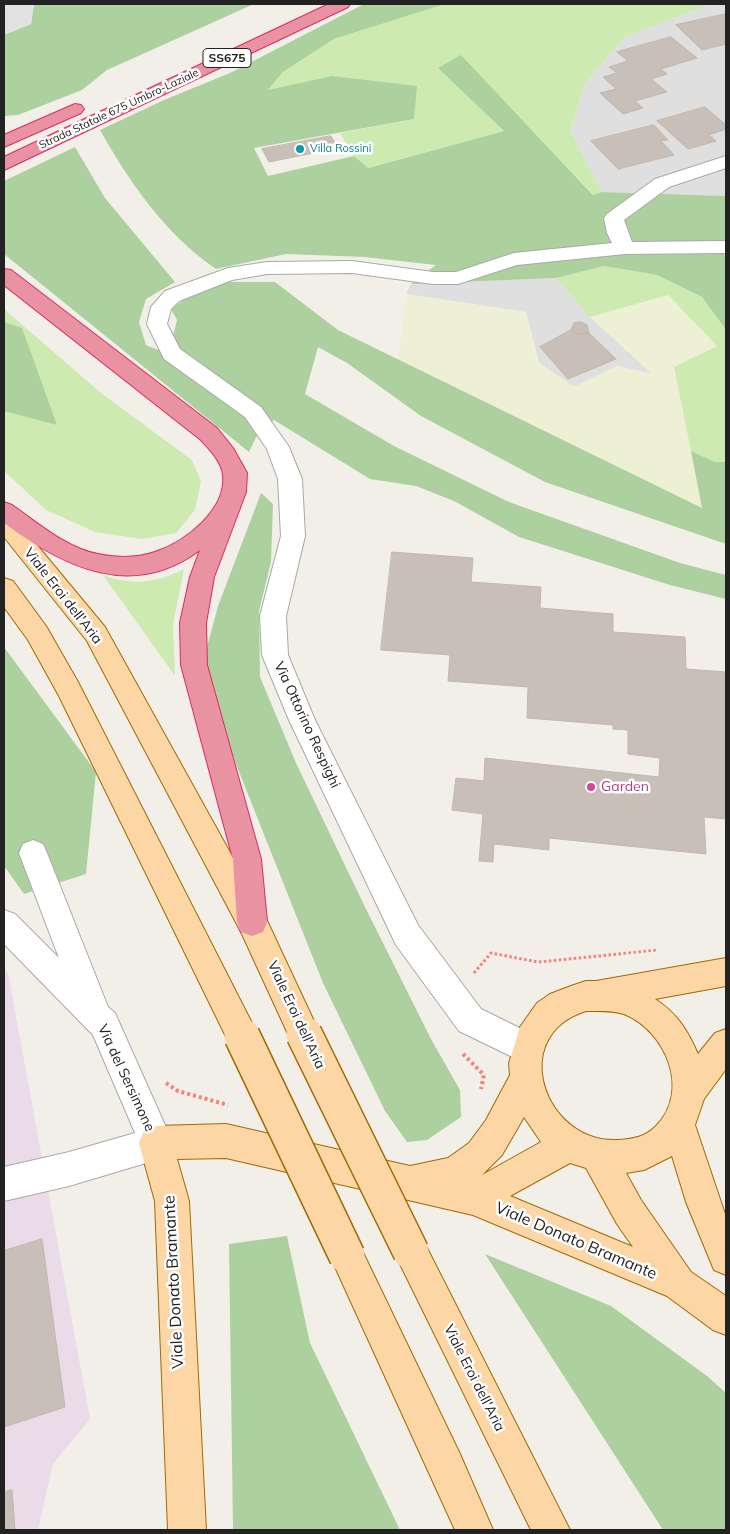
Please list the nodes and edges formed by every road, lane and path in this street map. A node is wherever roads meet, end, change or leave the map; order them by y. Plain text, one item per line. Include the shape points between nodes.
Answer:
1 (342, 4) edge
2 (94, 100) dead end
3 (52, 119) junction
4 (4, 127) edge
5 (4, 142) edge
6 (726, 162) edge
7 (4, 164) edge
8 (726, 247) edge
9 (625, 248) junction
10 (4, 276) edge
11 (4, 511) edge
12 (228, 511) junction
13 (4, 522) edge
14 (4, 588) edge
15 (34, 853) dead end
16 (252, 922) junction
17 (4, 924) edge
18 (662, 949) dead end
19 (726, 972) edge
20 (586, 996) junction
21 (452, 997) junction
22 (97, 1018) junction
23 (726, 1044) edge
24 (459, 1050) dead end
25 (526, 1063) junction
26 (165, 1082) dead end
27 (481, 1091) dead end
28 (690, 1091) junction
29 (234, 1107) dead end
30 (679, 1125) junction
31 (156, 1143) junction
32 (584, 1151) junction
33 (409, 1182) junction
34 (4, 1184) edge
35 (474, 1198) junction
36 (726, 1258) edge
37 (679, 1284) junction
38 (726, 1317) edge
39 (186, 1530) edge
40 (474, 1530) edge
41 (551, 1530) edge

1 - 7 highway, Strada Statale 675 Umbro-Laziale / SS675
2 - 3 highway, Strada Statale 675 Umbro-Laziale
3 - 4 highway
3 - 5 highway, Strada Statale 675 Umbro-Laziale
6 - 9 street via 662,183 614,218 617,234
8 - 9 street, Via Ottorino Respighi
9 - 21 street, Via Ottorino Respighi via 514,259 458,278 433,278 352,267 267,268 228,274 172,296 161,307 157,324 172,354 253,412 278,447 290,479 292,536 272,616 275,655 302,720 407,935
10 - 12 highway via 209,434 234,473 234,492
11 - 12 highway via 42,538 86,561 119,566 154,562 187,547
12 - 16 highway via 202,577 193,623 194,665 247,859
13 - 16 main road, Viale Eroi dell'Aria via 96,634
14 - 40 main road, bridge via 37,633 69,690 242,1036 447,1466
15 - 22 street
16 - 41 main road, Viale Eroi dell'Aria, bridge via 410,1252
17 - 22 street, Via del Sersimone
18 - 21 path via 538,962 491,953
19 - 20 main road, Viale Donato Bramante
20 - 25 main road, Viale Donato Bramante via 566,1002 549,1013 536,1029
20 - 28 main road, Viale Donato Bramante via 611,996 628,1001 659,1019 677,1040 687,1065
21 - 25 street, Via Ottorino Respighi via 470,1020
22 - 31 street, Via del Sersimone via 104,1024
23 - 28 main road, Viale Donato Bramante
24 - 27 path via 484,1075
25 - 32 main road, Viale Donato Bramante via 533,1105 548,1127
25 - 33 main road, Viale Donato Bramante via 495,1136 482,1153 457,1171
26 - 29 path via 178,1091
28 - 30 main road, Viale Donato Bramante via 687,1109
30 - 32 main road, Viale Donato Bramante via 665,1142 645,1153 622,1159
30 - 36 main road via 703,1202
31 - 33 main road, Viale Donato Bramante via 226,1141
31 - 34 street, Via del Sersimone
31 - 39 main road, Viale Donato Bramante via 172,1201
32 - 35 main road, Viale Donato Bramante
32 - 37 main road, Viale Donato Bramante
33 - 35 main road, Viale Donato Bramante
35 - 37 main road, Viale Donato Bramante
37 - 38 main road, Viale Donato Bramante

